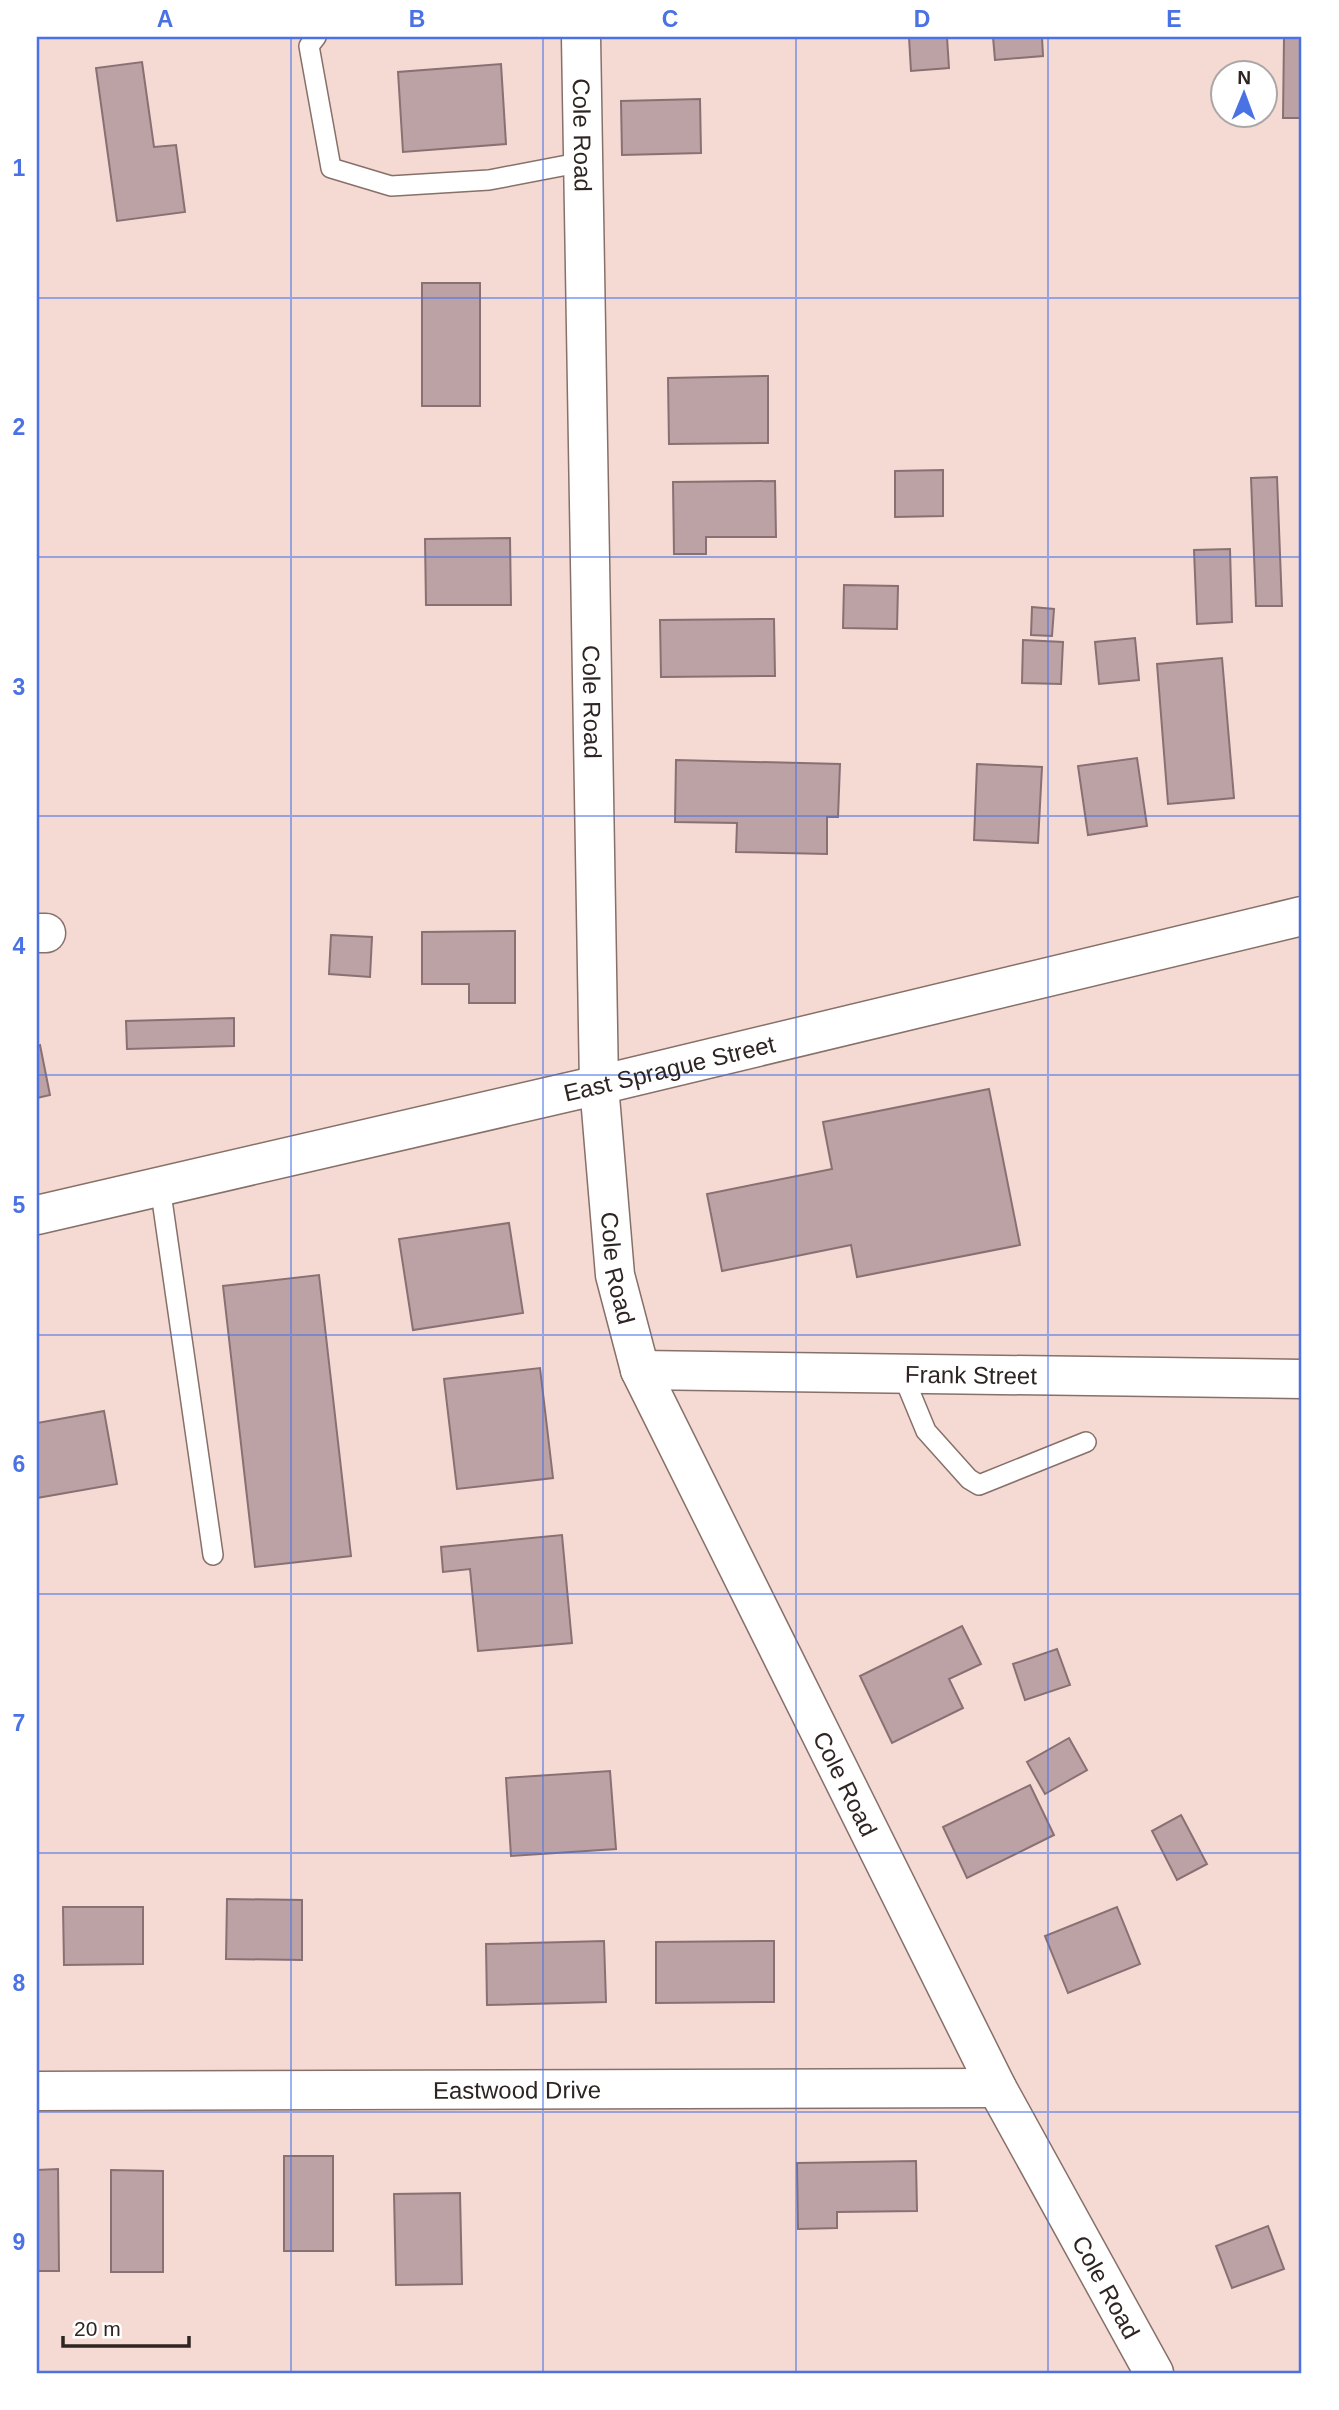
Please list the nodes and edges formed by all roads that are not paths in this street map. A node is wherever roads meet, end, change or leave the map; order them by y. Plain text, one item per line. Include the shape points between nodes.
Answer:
1 (316, 37) edge
2 (581, 37) edge
3 (583, 162) junction
4 (1302, 916) edge
5 (599, 1086) junction
6 (160, 1186) junction
7 (37, 1215) edge
8 (640, 1370) junction
9 (902, 1373) junction
10 (1302, 1379) edge
11 (1086, 1442) dead end
12 (213, 1555) dead end
13 (997, 2088) junction
14 (37, 2091) edge
15 (1154, 2373) edge

1 - 3 lane via 309,46 331,169 391,186 489,180
2 - 3 street, Cole Road
3 - 5 street, Cole Road
4 - 5 street, East Sprague Street
5 - 6 street, East Sprague Street
5 - 8 street, Cole Road via 615,1275
6 - 7 street, East Sprague Street
6 - 12 lane
8 - 9 street, Frank Street
8 - 13 street, Cole Road
9 - 10 street, Frank Street
9 - 11 lane via 926,1431 979,1485
13 - 14 street, Eastwood Drive
13 - 15 street, Cole Road

